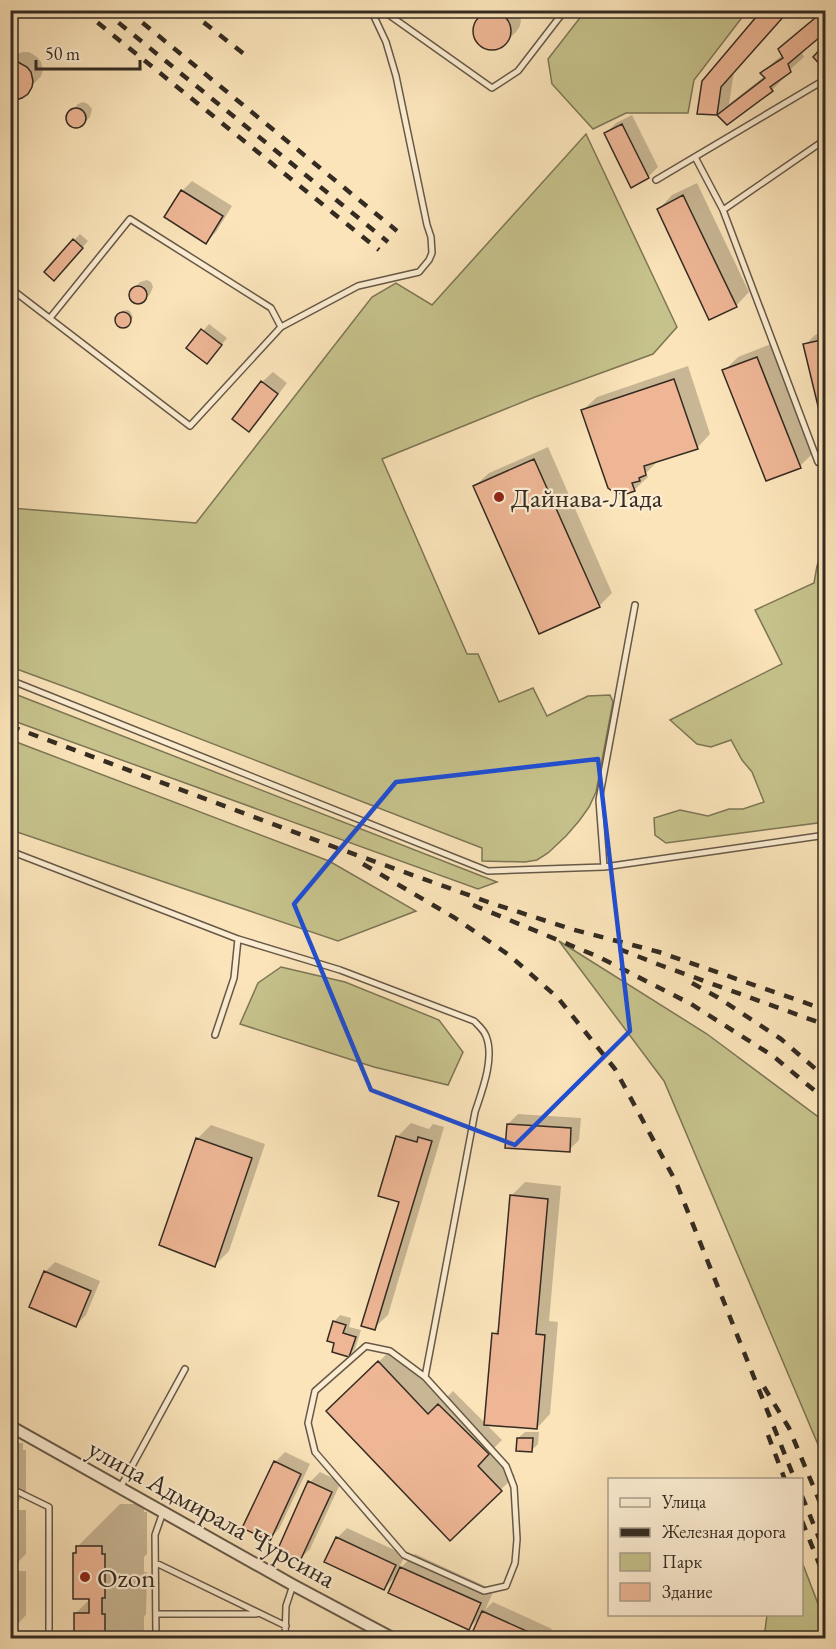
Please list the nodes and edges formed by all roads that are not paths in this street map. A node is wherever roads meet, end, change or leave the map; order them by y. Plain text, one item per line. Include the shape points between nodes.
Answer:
1 (370, 10) edge
2 (382, 10) edge
3 (565, 10) edge
4 (825, 79) edge
5 (825, 139) edge
6 (695, 157) junction
7 (656, 180) dead end
8 (723, 210) junction
9 (10, 288) edge
10 (50, 318) junction
11 (281, 327) junction
12 (818, 462) dead end
13 (634, 605) dead end
14 (10, 680) edge
15 (825, 835) edge
16 (10, 850) edge
17 (604, 867) junction
18 (238, 939) junction
19 (215, 1035) dead end
20 (185, 1369) dead end
21 (425, 1377) junction
22 (10, 1426) edge
23 (10, 1488) edge
24 (120, 1488) junction
25 (163, 1512) junction
26 (156, 1563) junction
27 (293, 1585) junction
28 (156, 1614) junction
29 (260, 1614) junction
30 (286, 1626) junction
31 (386, 1637) edge
32 (49, 1638) edge
33 (156, 1638) edge
34 (285, 1638) edge

1 - 11 lane via 386,42 396,76 432,253 419,272 358,286
2 - 3 lane via 492,88 518,71
4 - 6 lane
5 - 8 lane
6 - 7 lane
6 - 8 lane
8 - 12 lane
9 - 10 lane
10 - 11 lane via 190,426
10 - 11 lane via 130,219 271,308
13 - 17 lane via 599,800
14 - 17 lane via 488,871
15 - 17 lane
16 - 18 lane
18 - 19 lane via 234,978
18 - 21 lane via 340,970 474,1021 486,1034 490,1055 474,1112
20 - 24 lane
21 - 21 lane via 506,1466 514,1487 517,1539 515,1563 506,1586 484,1591 404,1555 315,1452 308,1423 315,1391 366,1346 390,1351
22 - 24 street, улица Адмирала Чурсина
23 - 32 lane via 49,1507
24 - 25 street, улица Адмирала Чурсина
25 - 26 lane via 155,1535
25 - 27 street, улица Адмирала Чурсина
26 - 28 lane
26 - 29 lane
27 - 30 lane via 286,1606
27 - 31 street, улица Адмирала Чурсина
28 - 29 lane
28 - 33 lane
29 - 30 lane
30 - 34 lane

